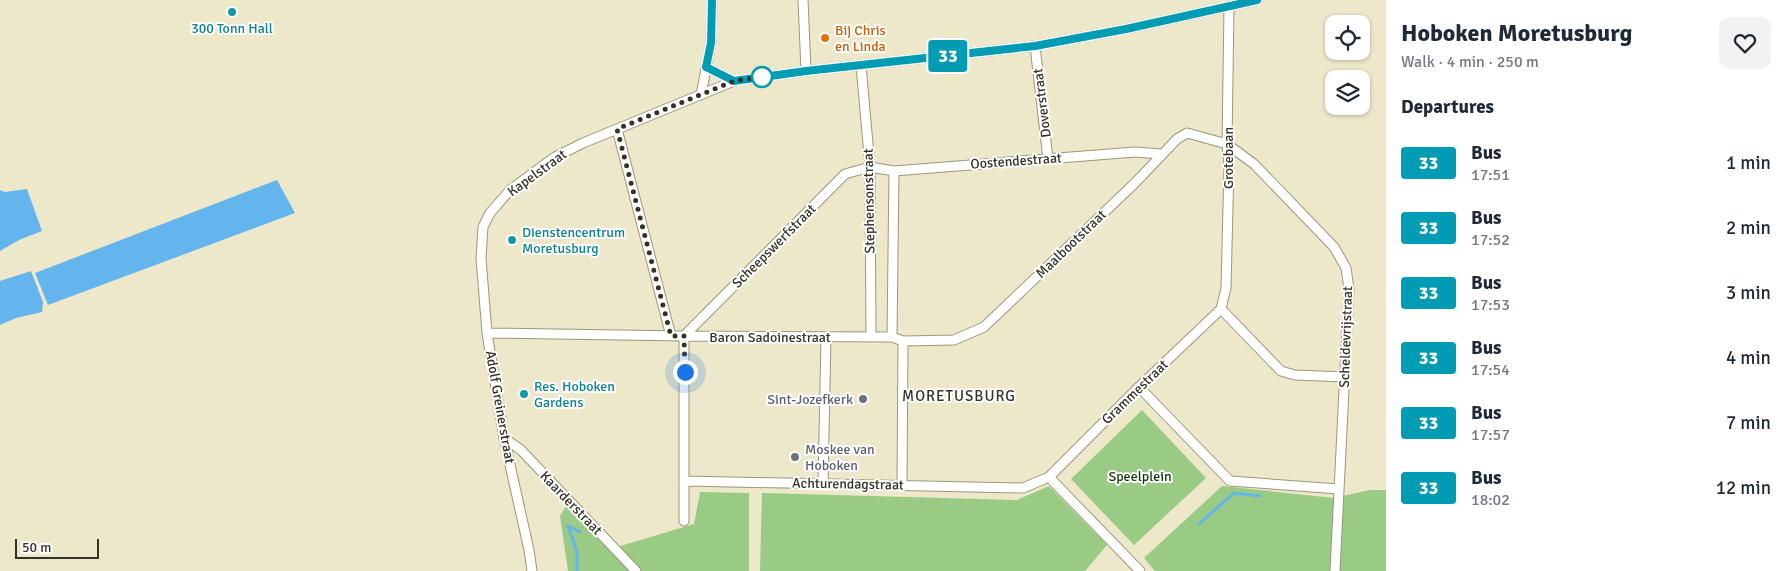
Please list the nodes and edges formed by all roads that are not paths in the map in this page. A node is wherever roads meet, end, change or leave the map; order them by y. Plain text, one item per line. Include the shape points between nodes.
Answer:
1 (712, 0) edge
2 (803, 0) edge
3 (1257, 0) edge
4 (1216, 5) edge
5 (1229, 7) junction
6 (1035, 46) junction
7 (861, 65) junction
8 (706, 67) junction
9 (806, 71) junction
10 (734, 81) junction
11 (701, 95) junction
12 (617, 129) junction
13 (1227, 144) junction
14 (1161, 154) junction
15 (1048, 159) junction
16 (870, 167) junction
17 (894, 171) junction
18 (481, 241) joint
19 (1221, 309) junction
20 (487, 333) junction
21 (671, 336) junction
22 (684, 336) junction
23 (871, 337) junction
24 (892, 337) junction
25 (826, 338) junction
26 (903, 341) junction
27 (1345, 377) junction
28 (1139, 387) junction
29 (504, 438) junction
30 (1049, 477) junction
31 (685, 481) junction
32 (823, 483) junction
33 (902, 484) junction
34 (1339, 489) junction
35 (684, 521) dead end
36 (1139, 570) edge
37 (532, 571) edge
38 (636, 571) edge
39 (1335, 571) edge

1 - 8 street via 711,43
2 - 9 street
3 - 5 street, Kapelstraat
4 - 5 street, Kapelstraat
4 - 6 street, Kapelstraat via 1117,31
5 - 13 street, Grotebaan
6 - 7 street, Kapelstraat
6 - 15 street, Doverstraat
7 - 9 street, Kapelstraat
7 - 16 street, Stephensonstraat
8 - 10 street
8 - 11 street
9 - 10 street, Kapelstraat
10 - 11 street, Kapelstraat
11 - 12 street, Kapelstraat
12 - 18 street, Kapelstraat via 555,157 510,190 490,213
12 - 21 street
13 - 14 street, Maalbootstraat via 1187,133
13 - 19 street, Grotebaan via 1226,288
13 - 27 street, Scheldevrijstraat via 1254,164 1341,258 1349,289
14 - 15 street, Oostendestraat via 1134,152
14 - 26 street, Maalbootstraat via 1135,183 984,327 954,340
15 - 17 street, Oostendestraat
16 - 17 street, Oostendestraat
16 - 22 street, Scheepswerfstraat via 846,174
16 - 23 street, Stephensonstraat
17 - 24 street, Stephensonstraat
18 - 20 street, Adolf Greinerstraat
19 - 27 street via 1281,371 1295,375
19 - 28 street, Grammestraat
20 - 21 street, Baron Sadoinestraat
20 - 29 street, Adolf Greinerstraat
21 - 22 street, Baron Sadoinestraat
22 - 25 street, Baron Sadoinestraat
22 - 31 street
23 - 24 street, Baron Sadoinestraat
23 - 25 street, Baron Sadoinestraat
24 - 26 street, Baron Sadoinestraat
25 - 32 street
26 - 33 street
27 - 34 street, Scheldevrijstraat
28 - 30 street, Grammestraat
28 - 34 street via 1230,481
29 - 37 street, Adolf Greinerstraat
29 - 38 street, Kaarderstraat via 520,450
30 - 33 street, Achturendagstraat via 1023,488
30 - 36 street
31 - 32 street, Achturendagstraat
31 - 35 street
32 - 33 street, Achturendagstraat
34 - 39 street, Scheldevrijstraat

